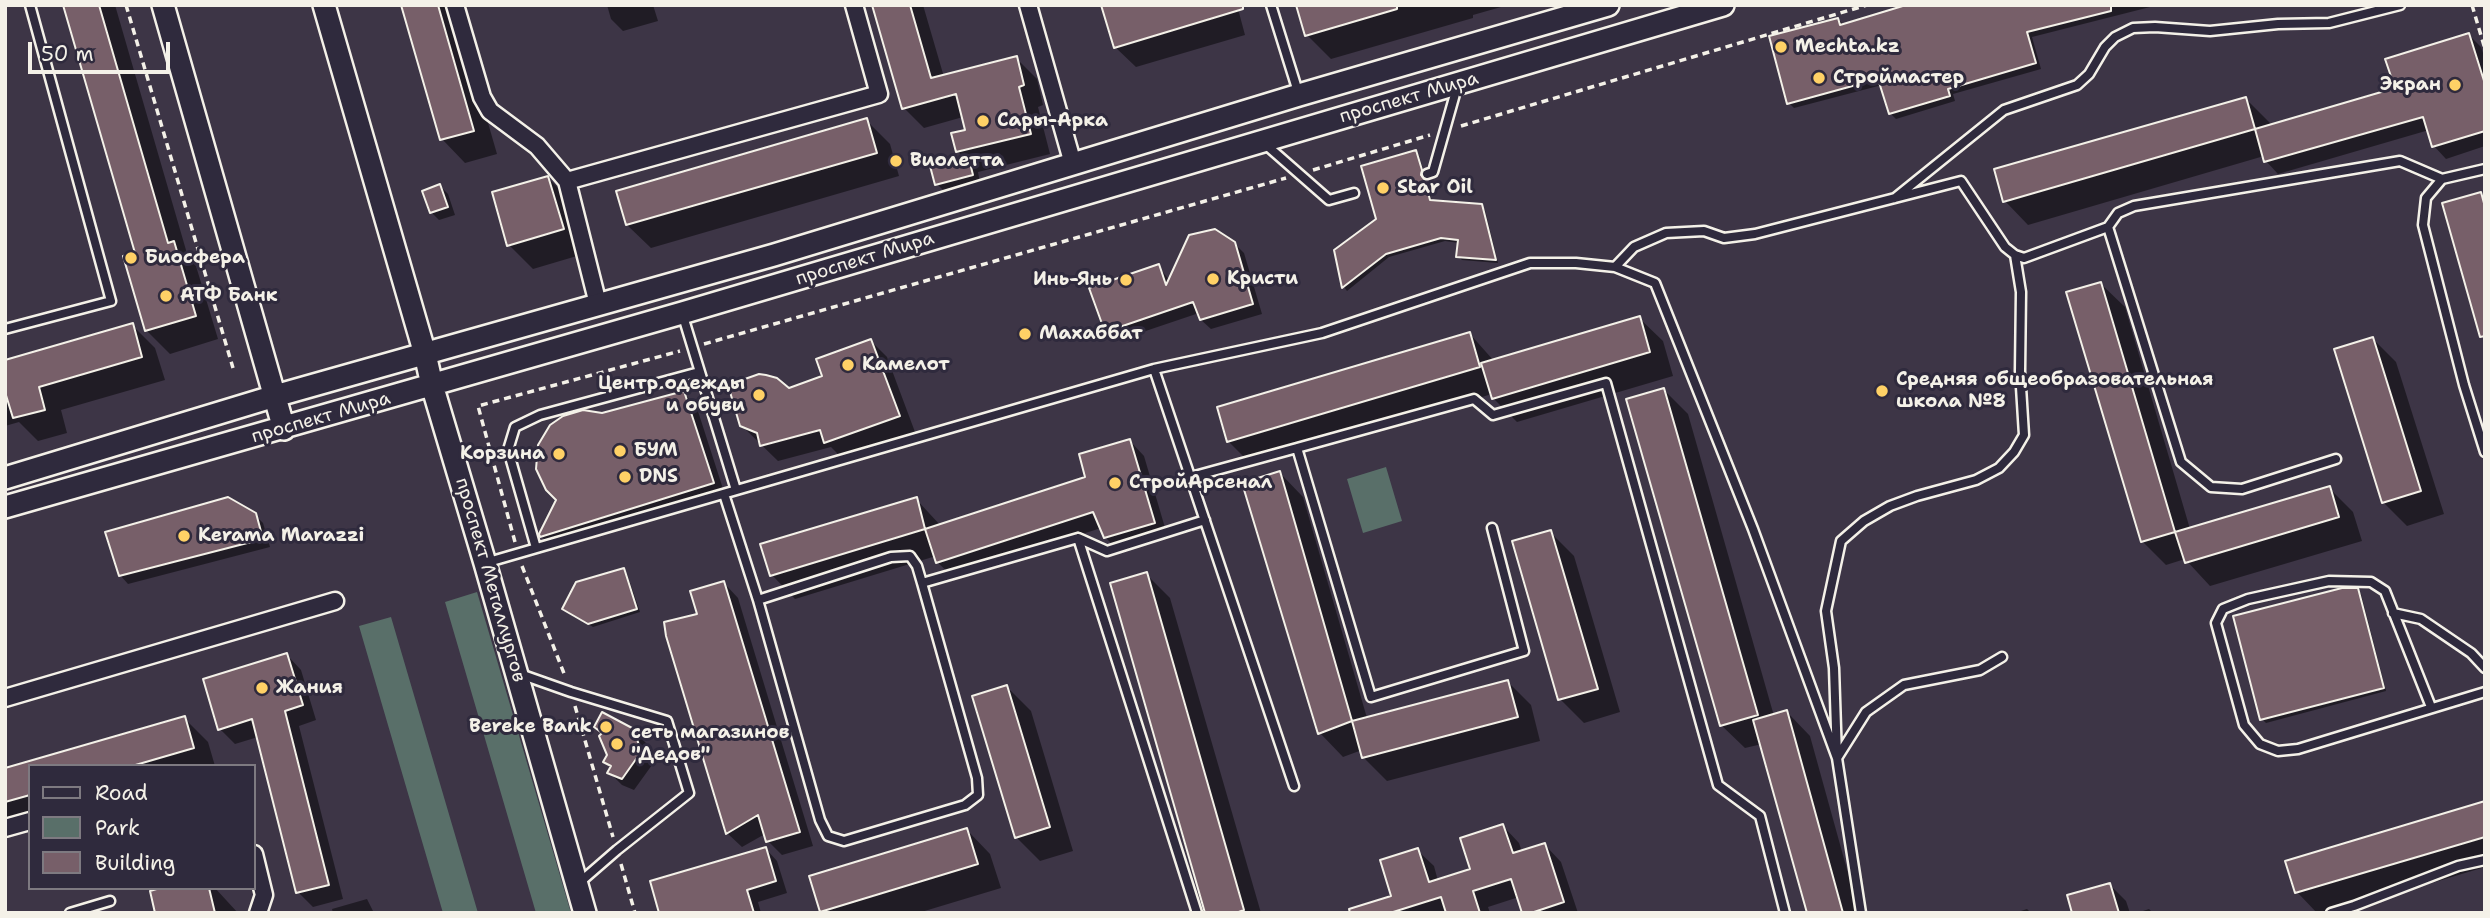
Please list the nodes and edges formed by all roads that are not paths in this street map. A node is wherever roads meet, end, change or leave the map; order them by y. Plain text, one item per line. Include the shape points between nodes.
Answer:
1 (30, 5) edge
2 (163, 5) edge
3 (324, 5) edge
4 (455, 5) edge
5 (854, 5) edge
6 (1028, 5) edge
7 (1271, 5) edge
8 (1608, 5) edge
9 (1723, 5) edge
10 (2400, 5) edge
11 (1458, 83) junction
12 (1299, 95) junction
13 (1262, 141) junction
14 (1073, 164) junction
15 (2485, 169) edge
16 (1427, 174) dead end
17 (2442, 179) junction
18 (567, 181) junction
19 (1354, 193) dead end
20 (1895, 198) junction
21 (2108, 227) junction
22 (774, 255) junction
23 (2015, 255) junction
24 (1615, 267) junction
25 (598, 303) junction
26 (682, 313) junction
27 (5, 329) edge
28 (425, 354) junction
29 (1154, 369) junction
30 (699, 372) junction
31 (432, 386) junction
32 (275, 396) junction
33 (284, 429) junction
34 (1297, 448) junction
35 (2485, 452) edge
36 (2336, 458) dead end
37 (1191, 477) junction
38 (5, 478) edge
39 (736, 490) junction
40 (724, 494) junction
41 (5, 507) edge
42 (1205, 520) junction
43 (1492, 528) dead end
44 (1078, 538) junction
45 (536, 548) junction
46 (485, 563) junction
47 (922, 583) junction
48 (758, 600) junction
49 (335, 601) dead end
50 (2393, 613) junction
51 (2002, 657) dead end
52 (2485, 668) edge
53 (517, 673) junction
54 (2485, 692) edge
55 (5, 698) edge
56 (2431, 707) junction
57 (1837, 758) junction
58 (1294, 786) dead end
59 (28, 822) edge
60 (5, 828) edge
61 (2485, 860) edge
62 (256, 862) edge
63 (577, 885) junction
64 (110, 901) dead end
65 (2355, 910) edge
66 (70, 913) edge
67 (258, 913) edge
68 (585, 913) edge
69 (1197, 913) edge
70 (1785, 913) edge
71 (1861, 913) edge
72 (2331, 913) edge

1 - 27 lane via 111,301
2 - 32 main road
3 - 28 main road, проспект Металлургов
4 - 18 street via 481,97 490,111 537,146
5 - 18 street via 879,94
6 - 14 street
7 - 12 lane
8 - 12 main road, проспект Мира
9 - 11 main road, проспект Мира
10 - 20 lane via 2329,23 2210,31 2133,28 2105,47 2077,85 2004,110
11 - 13 main road, проспект Мира
11 - 16 lane via 1433,172
12 - 14 main road, проспект Мира
13 - 19 lane via 1329,200
13 - 26 main road, проспект Мира
14 - 22 main road, проспект Мира
15 - 17 lane
17 - 21 lane via 2400,161 2134,206 2118,213
17 - 35 lane via 2426,198 2423,225
18 - 25 street
20 - 23 lane via 1961,181
20 - 24 lane via 1755,234 1724,238 1704,231 1666,233 1634,247
21 - 23 lane via 2024,258
21 - 36 lane via 2181,462 2211,487 2242,489
22 - 25 main road, проспект Мира
22 - 26 main road via 699,290 685,302
23 - 57 lane via 2021,292 2024,435 2014,452 1999,468 1976,481 1890,506 1841,541 1826,611 1835,668
24 - 29 lane via 1530,263 1322,333
24 - 57 lane via 1655,283
25 - 28 main road, проспект Мира
26 - 30 lane
26 - 31 main road, проспект Мира
28 - 31 main road, проспект Металлургов
28 - 32 main road, проспект Мира
29 - 37 lane
29 - 39 lane
30 - 39 lane
30 - 45 lane via 540,415 515,427 508,450
31 - 33 main road, проспект Мира
31 - 46 main road, проспект Металлургов
32 - 33 main road
32 - 38 main road, проспект Мира
33 - 41 main road, проспект Мира
34 - 37 lane
34 - 43 lane via 1371,696 1524,652
34 - 70 lane via 1474,399 1493,415 1606,383 1718,785 1760,816
37 - 42 lane
39 - 40 lane
40 - 45 lane
40 - 48 lane
42 - 44 lane via 1107,551
42 - 58 lane
44 - 47 lane
44 - 69 lane
45 - 46 lane
46 - 53 main road, проспект Металлургов
47 - 48 lane via 910,556 891,557
47 - 48 lane via 978,795 965,805 844,841 828,836 820,820
49 - 55 street
50 - 52 lane via 2421,619
50 - 56 lane
50 - 56 lane via 2385,591 2371,582 2329,581 2224,609 2216,623 2244,725 2260,744 2278,751
51 - 57 lane via 1980,670 1905,685 1866,712
53 - 63 main road, проспект Металлургов
53 - 63 lane via 667,721 689,793
54 - 56 lane
57 - 71 lane
59 - 60 street
61 - 65 lane via 2458,866
62 - 67 street via 264,895
63 - 68 main road, проспект Металлургов
64 - 66 lane
65 - 72 lane

